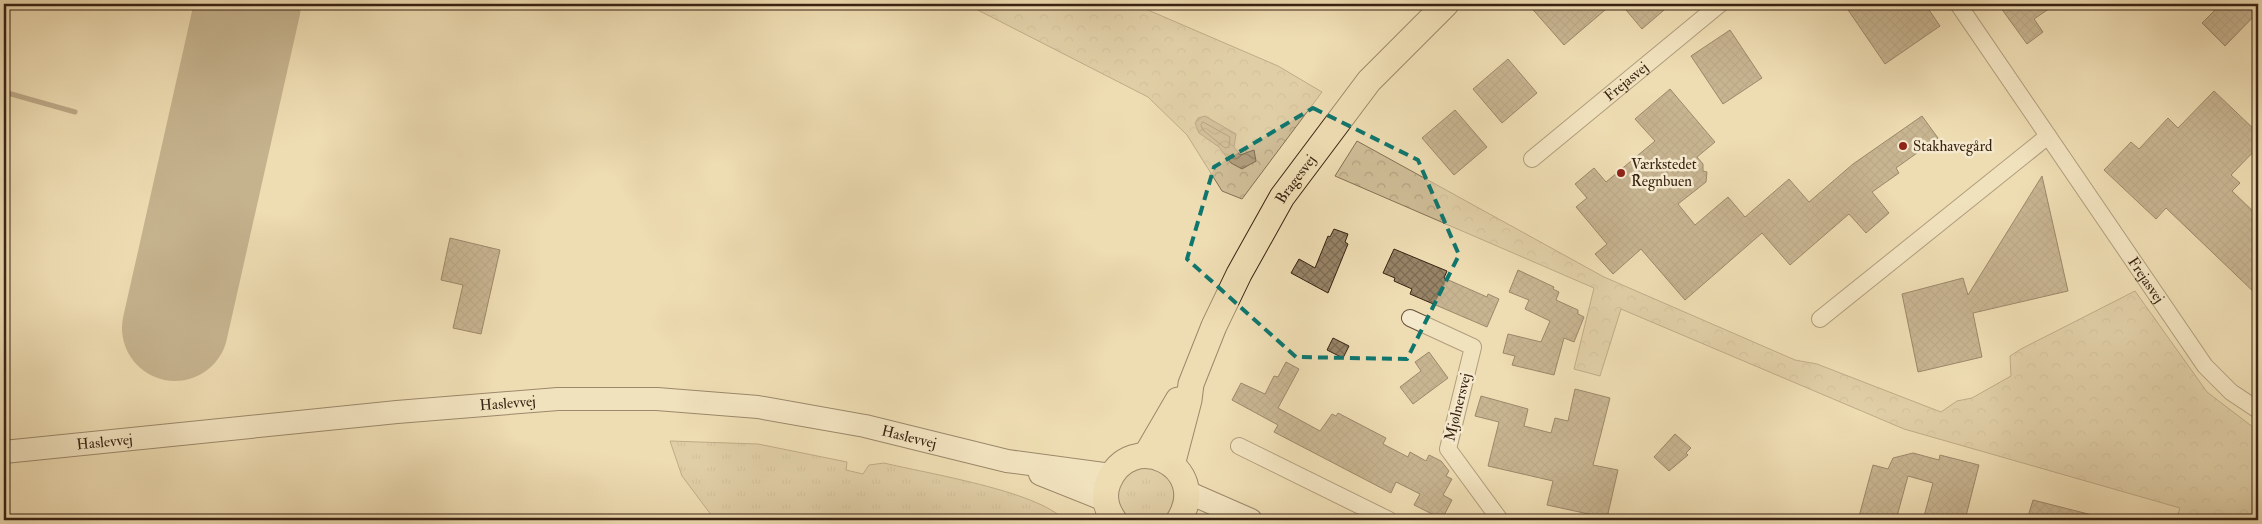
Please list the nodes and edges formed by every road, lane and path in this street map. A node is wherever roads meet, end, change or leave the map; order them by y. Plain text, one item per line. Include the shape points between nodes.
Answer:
1 (1446, 4) edge
2 (1720, 4) edge
3 (1958, 4) edge
4 (2048, 136) junction
5 (1532, 159) dead end
6 (1410, 318) dead end
7 (1820, 319) dead end
8 (1191, 384) junction
9 (2258, 410) edge
10 (1239, 446) dead end
11 (4, 452) edge
12 (1146, 455) junction
13 (1007, 461) junction
14 (1172, 465) junction
15 (1111, 475) junction
16 (1187, 492) junction
17 (1110, 510) edge
18 (1184, 520) edge
19 (1251, 520) edge
20 (1389, 520) edge
21 (1500, 520) edge

1 - 8 main road, Bragesvej via 1369,81 1282,197 1239,274
2 - 5 street, Frejasvej
3 - 4 street, Frejasvej
4 - 7 street
4 - 9 street, Frejasvej via 2205,366 2231,392
6 - 21 street, Mjølnersvej via 1474,347 1448,449
8 - 12 main road, Bragesvej via 1179,397
8 - 14 main road, Bragesvej
10 - 20 street
11 - 13 main road, Haslevvej via 377,414 539,401 647,399 758,407 865,426
12 - 14 main road
12 - 15 main road via 1126,461
13 - 15 main road, Haslevvej
13 - 17 main road, Haslevvej
14 - 16 main road via 1182,477
15 - 17 main road via 1106,487
16 - 18 main road
16 - 19 main road

